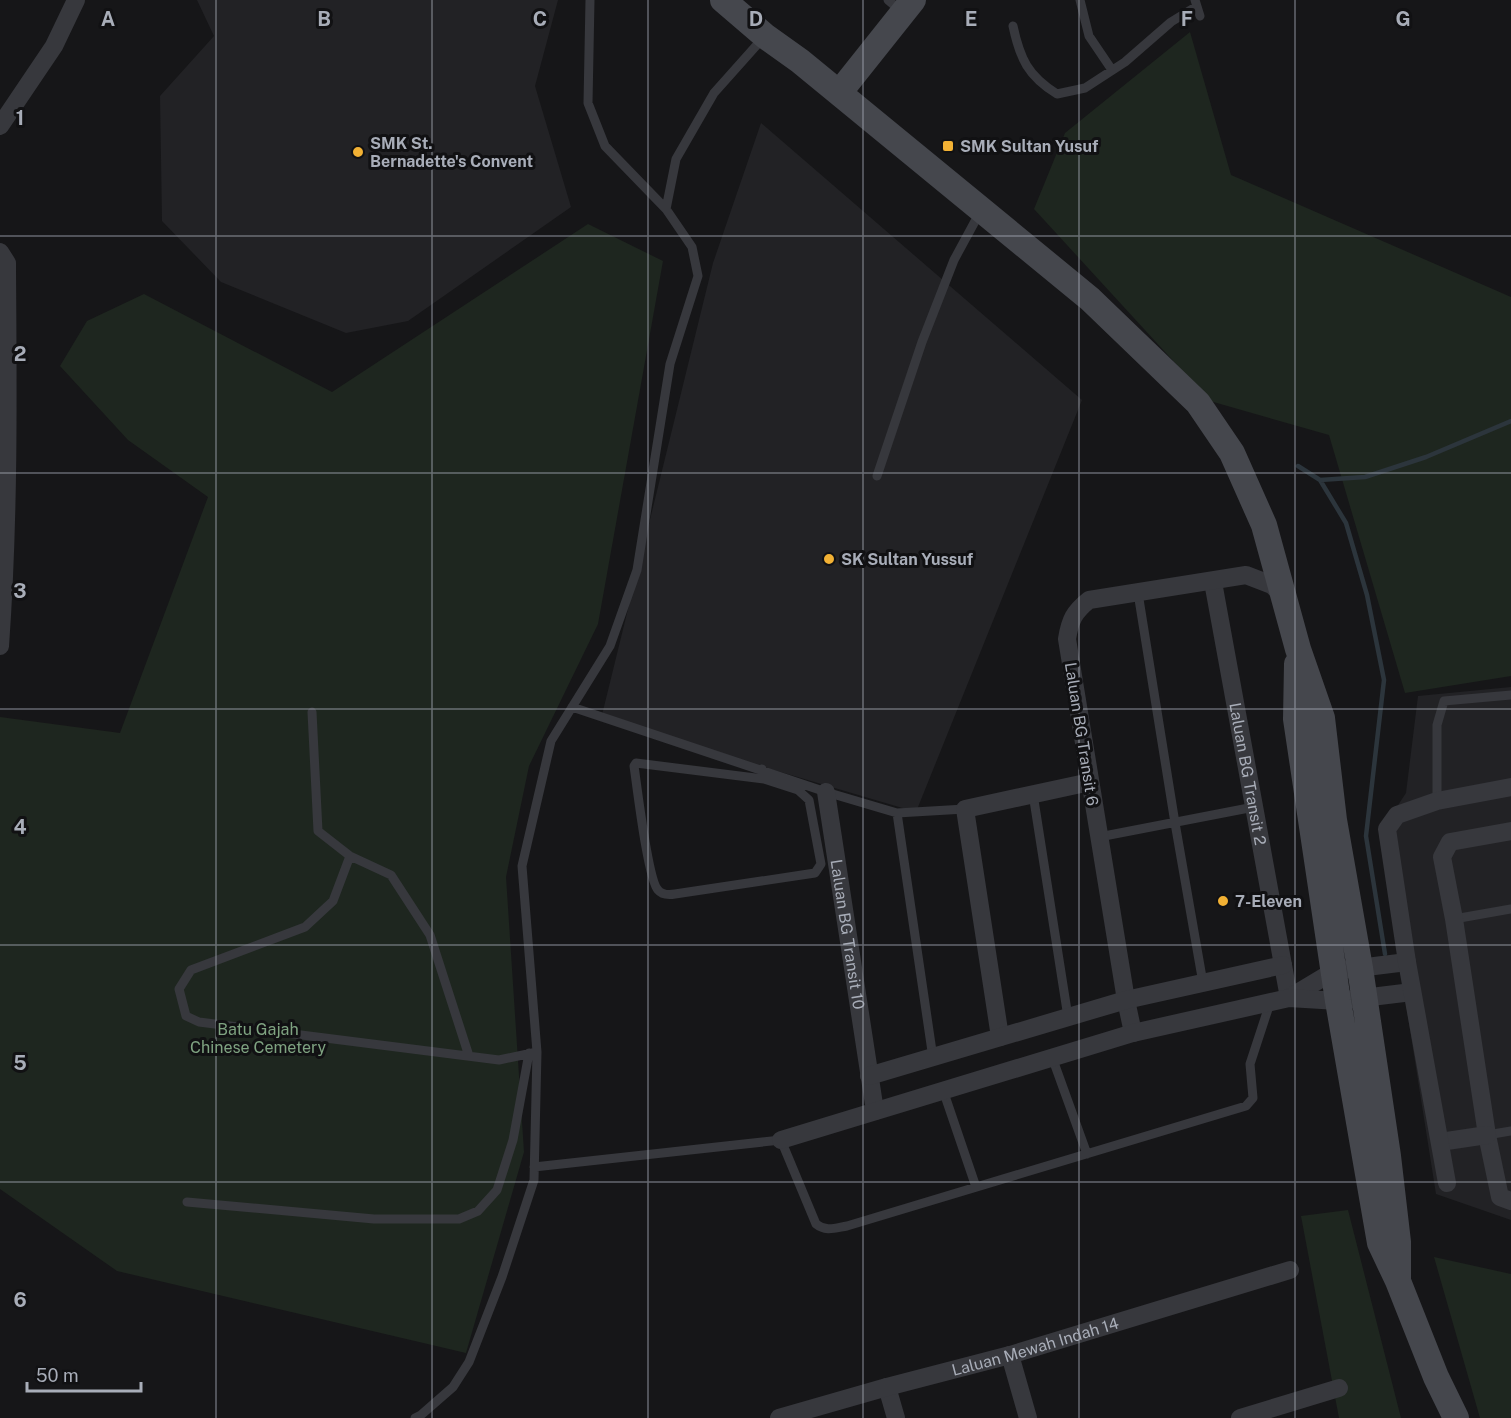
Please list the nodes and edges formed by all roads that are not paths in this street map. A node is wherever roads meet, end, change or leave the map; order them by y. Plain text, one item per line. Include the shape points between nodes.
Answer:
1 (76, 0) edge
2 (590, 0) edge
3 (723, 0) edge
4 (1080, 0) edge
5 (901, 4) edge
6 (1197, 7) edge
7 (1013, 26) dead end
8 (765, 36) junction
9 (1112, 70) junction
10 (839, 93) junction
11 (0, 126) edge
12 (666, 209) junction
13 (982, 210) junction
14 (0, 252) edge
15 (877, 476) dead end
16 (1268, 539) junction
17 (1246, 575) junction
18 (1214, 582) junction
19 (1138, 593) junction
20 (1285, 598) junction
21 (0, 646) edge
22 (1298, 649) junction
23 (1511, 695) edge
24 (572, 707) junction
25 (312, 712) dead end
26 (763, 774) junction
27 (1090, 782) junction
28 (1511, 787) edge
29 (826, 792) junction
30 (1033, 794) junction
31 (1437, 801) junction
32 (1254, 807) junction
33 (965, 809) junction
34 (897, 813) junction
35 (1174, 823) junction
36 (1511, 831) edge
37 (1099, 837) junction
38 (350, 856) junction
39 (1511, 909) edge
40 (1454, 919) junction
41 (1407, 962) junction
42 (1283, 965) junction
43 (1360, 968) junction
44 (1334, 971) junction
45 (1203, 983) junction
46 (1412, 992) junction
47 (1289, 998) junction
48 (1363, 998) junction
49 (1126, 1000) junction
50 (1338, 1001) junction
51 (1270, 1002) junction
52 (1068, 1017) junction
53 (1133, 1033) junction
54 (1000, 1037) junction
55 (533, 1053) junction
56 (469, 1056) junction
57 (1052, 1057) junction
58 (933, 1058) junction
59 (869, 1076) junction
60 (943, 1090) junction
61 (875, 1111) junction
62 (1511, 1131) edge
63 (1486, 1135) junction
64 (781, 1140) junction
65 (1440, 1142) junction
66 (1087, 1154) junction
67 (534, 1167) junction
68 (1447, 1184) dead end
69 (976, 1187) junction
70 (1511, 1201) edge
71 (187, 1202) dead end
72 (1290, 1270) dead end
73 (1398, 1281) junction
74 (1010, 1355) junction
75 (887, 1386) junction
76 (1339, 1388) dead end
77 (415, 1418) edge
78 (779, 1418) edge
79 (896, 1418) edge
80 (1028, 1418) edge
81 (1240, 1418) edge
82 (1456, 1418) edge

1 - 11 street via 54,46
2 - 12 lane via 588,103 605,146
3 - 8 main road
4 - 9 lane via 1089,36
5 - 10 main road
6 - 9 lane via 1172,21
7 - 9 lane via 1018,53 1039,82 1058,94 1085,88
8 - 10 main road
8 - 12 lane via 714,93 681,149
10 - 13 main road
12 - 24 lane via 692,247 698,276 670,364 637,570 610,645
13 - 15 lane via 954,260
13 - 16 main road via 1090,299 1198,403 1232,453
14 - 21 street via 8,270 6,567
16 - 17 street via 1258,563
16 - 20 main road
17 - 18 street, Laluan BG Transit 6
17 - 20 street via 1272,585
18 - 19 street, Laluan BG Transit 6
18 - 32 street, Laluan BG Transit 2
19 - 27 street, Laluan BG Transit 6 via 1089,600 1076,610 1069,627 1067,639
19 - 35 lane
20 - 22 main road
22 - 43 main road via 1322,718 1334,820
22 - 44 main road via 1296,719
23 - 31 lane via 1444,701 1437,725
24 - 26 lane
24 - 55 lane via 551,741 522,866
25 - 38 lane via 318,831
26 - 26 lane via 798,790 809,800 819,870 675,894 659,892 652,878 636,763
26 - 29 lane
27 - 30 street
27 - 37 street, Laluan BG Transit 6
28 - 31 street
29 - 34 lane
29 - 59 street, Laluan BG Transit 10
30 - 33 street
30 - 52 lane
31 - 41 street via 1397,815 1387,829
32 - 35 lane
32 - 42 street, Laluan BG Transit 2
33 - 34 lane
33 - 54 street
34 - 58 lane
35 - 37 lane
35 - 45 lane
36 - 40 street via 1450,842 1442,857
37 - 49 street, Laluan BG Transit 6
38 - 56 lane via 391,875 430,935
38 - 56 lane via 333,901 304,927 191,970 179,989 186,1016 199,1022
39 - 40 lane
40 - 63 street
41 - 43 street
41 - 46 street
42 - 45 street
42 - 47 street, Laluan BG Transit 2
43 - 44 street
43 - 48 main road
44 - 47 street
44 - 50 main road
45 - 49 street
46 - 48 street
46 - 65 street
47 - 50 street
47 - 51 street
48 - 50 street
48 - 73 main road via 1391,1178
49 - 52 street
49 - 53 street, Laluan BG Transit 6
50 - 73 main road via 1380,1244
51 - 53 street
51 - 66 lane via 1250,1064 1253,1098 1246,1106
52 - 54 street
53 - 57 street
54 - 58 street
55 - 56 lane via 499,1060
55 - 67 lane
55 - 71 lane via 497,1190 478,1211 459,1219 374,1219
57 - 60 street
57 - 66 lane
58 - 59 street
59 - 61 street, Laluan BG Transit 10
60 - 61 street
60 - 69 lane
61 - 64 street
62 - 63 lane
63 - 65 street
63 - 70 street via 1500,1197
64 - 67 lane
64 - 69 lane via 816,1224 828,1230
65 - 68 street
66 - 69 lane
67 - 77 lane via 534,1180 469,1362 453,1387
72 - 74 street, Laluan Mewah Indah 14
73 - 82 main road
74 - 75 street, Laluan Mewah Indah 14
74 - 80 street
75 - 78 street, Laluan Mewah Indah 14
75 - 79 street
76 - 81 street

